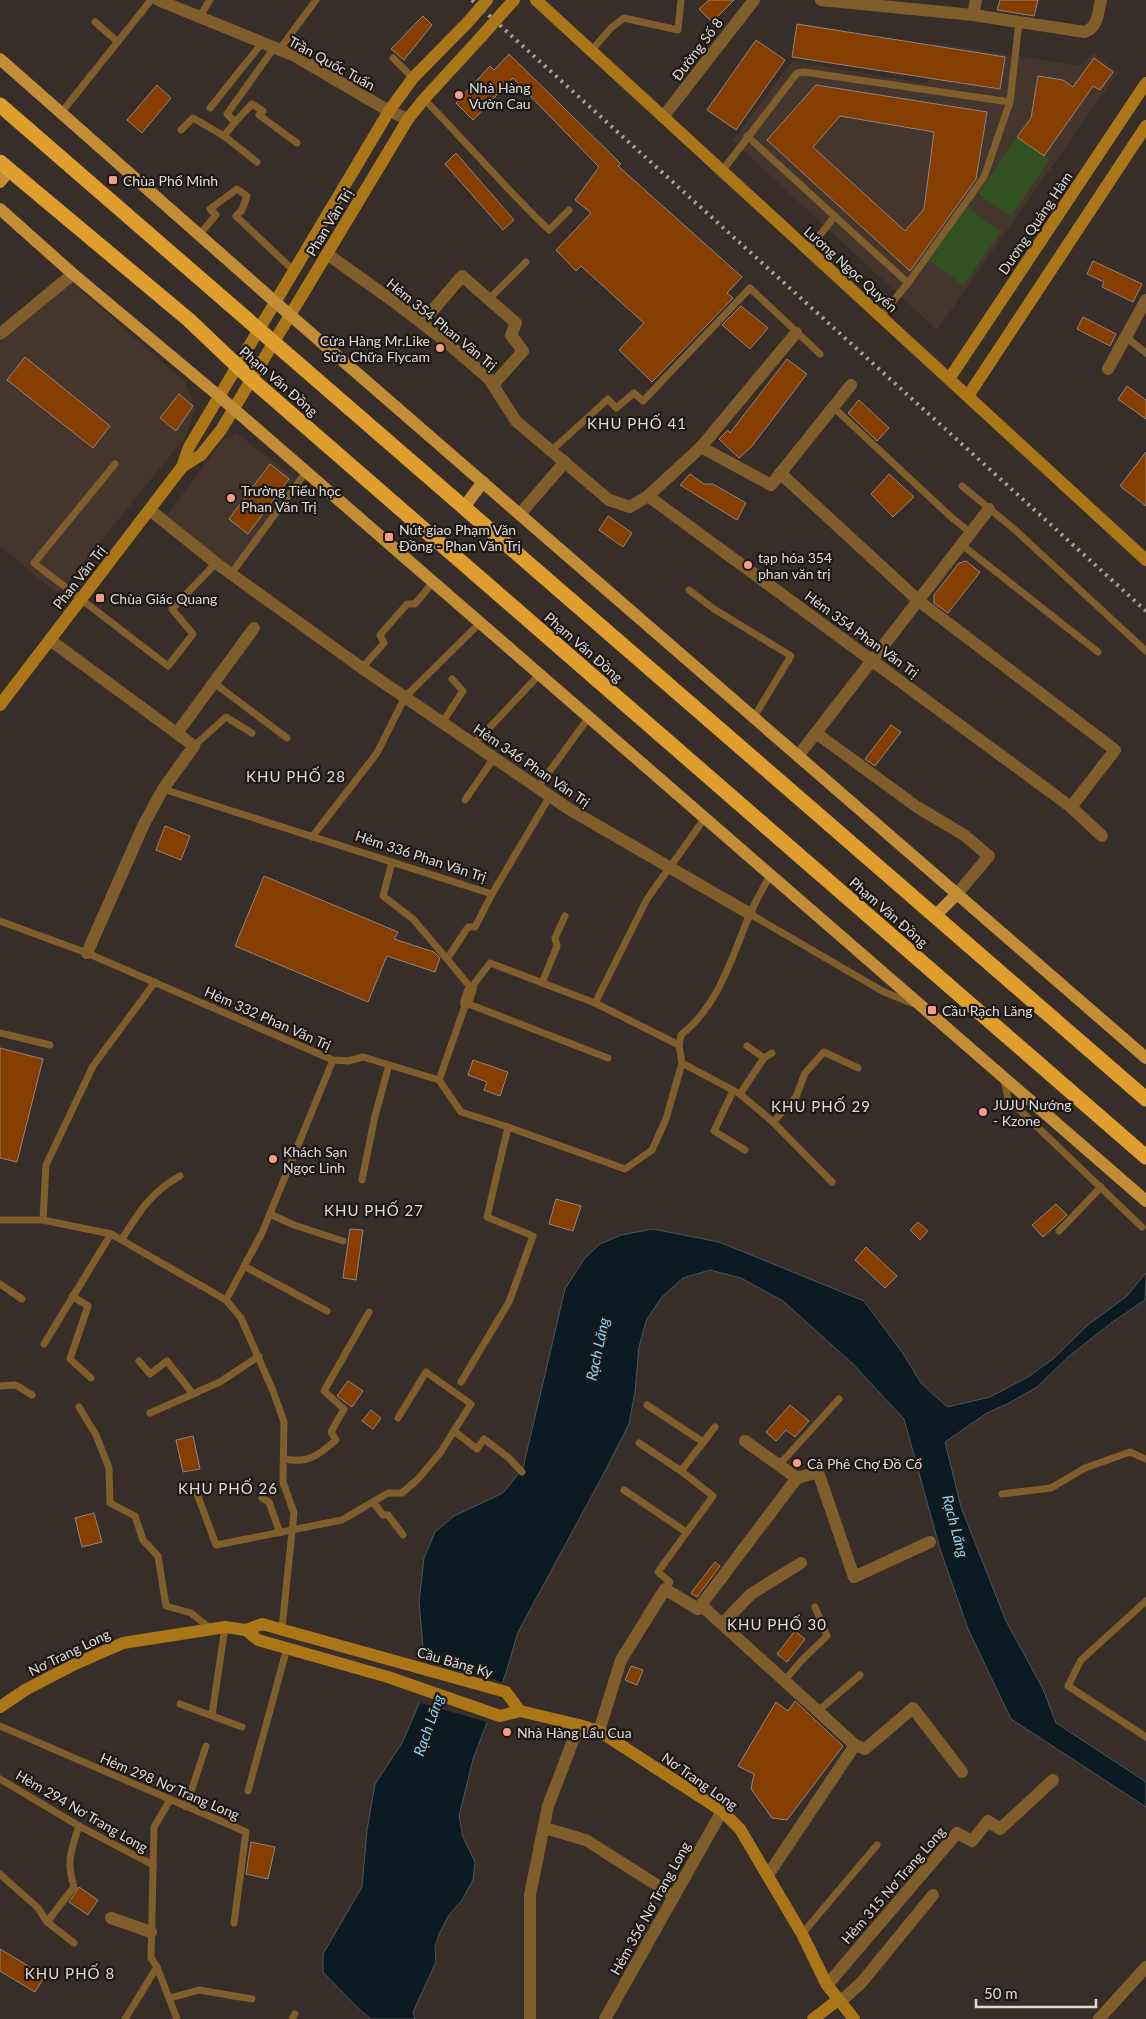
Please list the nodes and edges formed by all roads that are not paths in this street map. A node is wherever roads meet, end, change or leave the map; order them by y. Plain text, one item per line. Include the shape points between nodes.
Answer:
1 (151, 0) edge
2 (158, 0) edge
3 (210, 0) edge
4 (316, 0) edge
5 (487, 0) edge
6 (514, 0) edge
7 (536, 0) edge
8 (681, 0) edge
9 (754, 0) edge
10 (821, 0) edge
11 (976, 0) edge
12 (1101, 0) edge
13 (973, 15) junction
14 (199, 18) junction
15 (95, 22) dead end
16 (1019, 22) junction
17 (118, 42) junction
18 (272, 47) junction
19 (591, 51) junction
20 (393, 58) dead end
21 (0, 59) edge
22 (414, 78) junction
23 (1146, 83) edge
24 (424, 98) junction
25 (1010, 102) junction
26 (0, 105) edge
27 (210, 108) dead end
28 (389, 111) junction
29 (61, 113) junction
30 (663, 117) junction
31 (408, 119) junction
32 (235, 122) junction
33 (1146, 126) edge
34 (181, 130) dead end
35 (224, 136) junction
36 (747, 136) junction
37 (297, 143) dead end
38 (257, 162) dead end
39 (5, 166) edge
40 (722, 171) junction
41 (0, 182) edge
42 (0, 209) edge
43 (568, 210) dead end
44 (835, 216) junction
45 (200, 234) junction
46 (808, 250) junction
47 (327, 254) junction
48 (526, 262) dead end
49 (294, 271) junction
50 (73, 274) junction
51 (908, 283) junction
52 (489, 299) junction
53 (1146, 300) edge
54 (276, 302) junction
55 (290, 315) junction
56 (881, 316) junction
57 (422, 323) junction
58 (260, 329) junction
59 (796, 333) junction
60 (0, 334) edge
61 (1125, 336) junction
62 (274, 342) junction
63 (1146, 353) edge
64 (820, 354) dead end
65 (238, 367) junction
66 (1108, 369) dead end
67 (252, 379) junction
68 (949, 379) junction
69 (493, 385) junction
70 (851, 385) dead end
71 (968, 396) junction
72 (220, 397) junction
73 (833, 407) junction
74 (234, 409) junction
75 (701, 447) junction
76 (551, 451) junction
77 (565, 462) junction
78 (115, 464) dead end
79 (182, 467) junction
80 (306, 472) junction
81 (780, 473) junction
82 (484, 482) junction
83 (962, 486) dead end
84 (648, 496) junction
85 (464, 507) junction
86 (990, 509) junction
87 (150, 510) junction
88 (520, 514) junction
89 (971, 533) junction
90 (962, 545) junction
91 (1146, 560) edge
92 (216, 563) junction
93 (232, 574) junction
94 (434, 582) junction
95 (689, 590) dead end
96 (81, 600) junction
97 (919, 601) junction
98 (480, 622) junction
99 (254, 628) dead end
100 (50, 640) junction
101 (1146, 651) edge
102 (1098, 652) dead end
103 (873, 660) junction
104 (362, 668) junction
105 (540, 674) junction
106 (452, 679) dead end
107 (214, 683) junction
108 (405, 697) junction
109 (0, 705) edge
110 (589, 717) junction
111 (754, 717) junction
112 (442, 723) junction
113 (177, 733) junction
114 (252, 733) dead end
115 (816, 734) junction
116 (287, 738) dead end
117 (474, 744) junction
118 (194, 746) junction
119 (798, 756) junction
120 (494, 758) junction
121 (538, 788) junction
122 (163, 789) junction
123 (550, 796) junction
124 (465, 800) dead end
125 (1071, 807) junction
126 (705, 818) junction
127 (1102, 836) dead end
128 (312, 837) junction
129 (392, 862) junction
130 (668, 867) junction
131 (770, 875) junction
132 (492, 894) junction
133 (957, 894) junction
134 (750, 914) junction
135 (565, 916) dead end
136 (935, 916) junction
137 (0, 921) edge
138 (87, 953) junction
139 (447, 959) junction
140 (155, 982) junction
141 (542, 983) junction
142 (471, 988) junction
143 (466, 1003) junction
144 (595, 1003) junction
145 (922, 1007) junction
146 (0, 1033) edge
147 (679, 1045) junction
148 (50, 1046) dead end
149 (747, 1046) dead end
150 (772, 1053) dead end
151 (1144, 1053) edge
152 (608, 1058) dead end
153 (764, 1058) junction
154 (333, 1060) junction
155 (682, 1063) junction
156 (388, 1065) junction
157 (858, 1068) dead end
158 (1004, 1078) junction
159 (439, 1080) junction
160 (737, 1093) junction
161 (1146, 1099) edge
162 (773, 1122) junction
163 (508, 1126) junction
164 (746, 1150) dead end
165 (1146, 1157) edge
166 (180, 1176) dead end
167 (362, 1180) dead end
168 (832, 1182) dead end
169 (1101, 1187) junction
170 (1146, 1201) edge
171 (270, 1214) junction
172 (0, 1220) edge
173 (43, 1220) junction
174 (1142, 1228) dead end
175 (1059, 1231) dead end
176 (111, 1234) junction
177 (122, 1239) junction
178 (343, 1241) dead end
179 (244, 1266) junction
180 (0, 1284) edge
181 (72, 1296) junction
182 (22, 1299) dead end
183 (226, 1300) junction
184 (327, 1311) dead end
185 (368, 1312) dead end
186 (44, 1344) dead end
187 (259, 1356) junction
188 (139, 1361) dead end
189 (91, 1378) dead end
190 (461, 1382) dead end
191 (0, 1386) edge
192 (193, 1394) junction
193 (32, 1395) dead end
194 (839, 1399) dead end
195 (647, 1405) dead end
196 (79, 1407) dead end
197 (150, 1413) dead end
198 (398, 1418) dead end
199 (715, 1427) dead end
200 (454, 1432) junction
201 (745, 1441) dead end
202 (703, 1442) junction
203 (639, 1443) dead end
204 (284, 1459) junction
205 (1146, 1459) edge
206 (779, 1466) junction
207 (681, 1471) junction
208 (522, 1472) dead end
209 (797, 1478) junction
210 (195, 1488) dead end
211 (624, 1490) dead end
212 (1002, 1494) dead end
213 (262, 1498) dead end
214 (373, 1502) junction
215 (291, 1531) junction
216 (686, 1532) junction
217 (280, 1533) junction
218 (403, 1536) dead end
219 (930, 1542) dead end
220 (801, 1564) dead end
221 (665, 1589) junction
222 (1146, 1601) edge
223 (701, 1605) junction
224 (814, 1607) dead end
225 (722, 1624) junction
226 (225, 1627) junction
227 (282, 1628) junction
228 (211, 1629) junction
229 (246, 1630) junction
230 (287, 1648) junction
231 (396, 1661) joint
232 (860, 1675) dead end
233 (784, 1681) junction
234 (180, 1704) dead end
235 (0, 1707) edge
236 (520, 1711) junction
237 (818, 1712) junction
238 (212, 1715) junction
239 (579, 1725) junction
240 (0, 1726) edge
241 (242, 1727) dead end
242 (599, 1732) junction
243 (1146, 1737) edge
244 (855, 1745) junction
245 (206, 1746) dead end
246 (962, 1772) dead end
247 (0, 1779) edge
248 (1053, 1780) dead end
249 (248, 1791) dead end
250 (170, 1800) junction
251 (186, 1807) junction
252 (722, 1811) junction
253 (79, 1826) junction
254 (544, 1828) junction
255 (877, 1845) dead end
256 (153, 1866) junction
257 (0, 1874) edge
258 (768, 1875) junction
259 (934, 1895) dead end
260 (674, 1896) junction
261 (111, 1918) dead end
262 (47, 1922) junction
263 (234, 1923) dead end
264 (152, 1932) junction
265 (802, 1934) junction
266 (74, 1944) dead end
267 (156, 1967) junction
268 (1146, 1967) edge
269 (827, 1985) junction
270 (170, 1998) junction
271 (252, 1998) dead end
272 (839, 2001) junction
273 (125, 2019) edge
274 (178, 2019) edge
275 (530, 2019) edge
276 (605, 2019) edge
277 (813, 2019) edge
278 (854, 2019) edge
279 (1099, 2019) edge

1 - 17 lane
2 - 14 street, Trần Quốc Tuấn
3 - 14 lane
4 - 18 lane
5 - 22 main road, Phan Văn Trị, bridge
6 - 24 main road, Phan Văn Trị, bridge
7 - 19 main road, Lương Ngọc Quyến
8 - 19 lane via 678,30 624,18
9 - 30 street, Đường Số 8
10 - 13 street
11 - 13 street
12 - 16 street via 1096,24 1085,32
13 - 16 street
14 - 18 street, Trần Quốc Tuấn
15 - 17 lane
16 - 25 lane
17 - 29 lane
18 - 27 lane
18 - 28 street, Trần Quốc Tuấn via 295,56
18 - 32 lane via 227,114
19 - 30 main road, Lương Ngọc Quyến
20 - 22 lane
21 - 29 main road
22 - 28 main road, Phan Văn Trị
23 - 68 main road, Dương Quảng Hàm
24 - 31 main road, Phan Văn Trị
24 - 43 lane via 549,230
25 - 36 lane via 804,72 797,73
25 - 51 lane via 984,177
26 - 58 highway, Phạm Văn Đồng
28 - 31 street, Trần Quốc Tuấn
28 - 49 main road, Phan Văn Trị
29 - 45 main road
30 - 40 main road, Lương Ngọc Quyến
31 - 47 main road, Phan Văn Trị
32 - 35 lane
32 - 37 lane via 252,104 263,111 259,115
33 - 71 main road
34 - 35 lane via 193,118
35 - 38 lane
36 - 40 lane
36 - 44 lane
39 - 41 main road
39 - 65 highway, Phạm Văn Đồng via 189,320
40 - 46 main road, Lương Ngọc Quyến
42 - 50 main road
44 - 46 lane
44 - 51 lane
45 - 49 lane via 216,215 210,209 237,189 247,196 236,216
45 - 54 main road
46 - 56 main road, Lương Ngọc Quyến
47 - 55 main road, Phan Văn Trị
47 - 57 street, Hẻm 354 Phan Văn Trị
48 - 52 lane
49 - 54 main road, Phan Văn Trị
50 - 60 street
50 - 72 main road
51 - 56 lane
52 - 57 street via 462,276
52 - 69 street via 516,323 511,335 523,351
53 - 61 street
54 - 55 main road
54 - 58 main road, Phan Văn Trị
55 - 62 main road, Phan Văn Trị
55 - 82 main road
56 - 68 main road, Lương Ngọc Quyến
57 - 69 street, Hẻm 354 Phan Văn Trị
58 - 62 highway, Phạm Văn Đồng
58 - 65 main road, Phan Văn Trị
59 - 64 lane
59 - 75 street
59 - 76 lane via 750,288 643,401 634,393 616,408 608,399
61 - 63 lane
61 - 66 street
62 - 67 main road, Phan Văn Trị
62 - 85 highway, Phạm Văn Đồng
65 - 67 highway, Phạm Văn Đồng
65 - 72 main road, Phan Văn Trị
67 - 74 main road, Phan Văn Trị
67 - 165 highway, Phạm Văn Đồng
68 - 71 main road, Lương Ngọc Quyến
69 - 76 street, Hẻm 354 Phan Văn Trị via 516,421
70 - 73 street
71 - 91 main road, Lương Ngọc Quyến
72 - 74 main road
72 - 79 main road, Phan Văn Trị via 189,447
73 - 81 street
73 - 89 lane
74 - 79 main road, Phan Văn Trị via 201,456
74 - 80 main road
75 - 81 street via 771,485
75 - 84 street
76 - 77 street, Hẻm 354 Phan Văn Trị
77 - 84 street, Hẻm 354 Phan Văn Trị via 609,500 630,507
77 - 88 street
78 - 96 lane via 34,563
79 - 87 main road, Phan Văn Trị
80 - 93 lane
80 - 94 main road
81 - 97 street
82 - 85 main road
82 - 88 main road
83 - 86 lane
84 - 103 street, Hẻm 354 Phan Văn Trị
85 - 136 highway, Phạm Văn Đồng
86 - 89 street
86 - 101 lane
87 - 92 street, Hẻm 346 Phan Văn Trị
87 - 96 main road, Phan Văn Trị
88 - 111 main road
89 - 90 street
90 - 97 street
90 - 102 lane
92 - 93 street, Hẻm 346 Phan Văn Trị
92 - 96 lane via 172,609 193,634 168,666
93 - 104 street, Hẻm 346 Phan Văn Trị
94 - 98 main road
94 - 104 lane via 415,604 407,604 380,635 384,643
95 - 111 lane via 791,656
96 - 100 main road, Phan Văn Trị
97 - 103 street
97 - 125 street via 1115,750
98 - 105 main road
98 - 108 lane
99 - 107 street
100 - 109 main road, Phan Văn Trị
100 - 113 street
103 - 115 street
103 - 125 street, Hẻm 354 Phan Văn Trị
104 - 108 street, Hẻm 346 Phan Văn Trị
105 - 110 main road
105 - 117 lane
106 - 112 lane via 463,691
107 - 113 street
107 - 116 lane
108 - 112 street, Hẻm 346 Phan Văn Trị
108 - 128 lane via 376,753
110 - 121 lane
110 - 126 main road
111 - 119 main road
112 - 117 street, Hẻm 346 Phan Văn Trị
113 - 118 street
114 - 118 lane via 226,717
115 - 119 street
115 - 133 street via 918,807 964,835 989,856
117 - 120 street, Hẻm 346 Phan Văn Trị
118 - 122 street
119 - 133 main road
120 - 121 street, Hẻm 346 Phan Văn Trị
120 - 124 lane
121 - 123 street, Hẻm 346 Phan Văn Trị
122 - 128 lane, Hẻm 336 Phan Văn Trị
122 - 138 street via 143,826
123 - 130 street, Hẻm 346 Phan Văn Trị
123 - 132 lane
125 - 127 street, Hẻm 354 Phan Văn Trị
126 - 130 lane
126 - 131 main road
128 - 129 lane, Hẻm 336 Phan Văn Trị
129 - 132 lane, Hẻm 336 Phan Văn Trị
129 - 139 lane via 383,896 412,919
130 - 134 street, Hẻm 346 Phan Văn Trị
130 - 144 lane via 647,899
131 - 134 lane
131 - 145 main road
132 - 139 lane, Hẻm 336 Phan Văn Trị via 475,927 468,927
133 - 136 main road
133 - 151 main road
134 - 145 lane, Hẻm 346 Phan Văn Trị via 884,992
134 - 147 lane via 725,977 694,1025 681,1035
135 - 141 lane
136 - 161 highway, Phạm Văn Đồng
137 - 138 lane, Hẻm 332 Phan Văn Trị
138 - 140 lane, Hẻm 332 Phan Văn Trị
139 - 142 lane
140 - 154 lane, Hẻm 332 Phan Văn Trị
140 - 173 lane via 94,1066 46,1165
141 - 142 lane via 490,963
141 - 144 lane
142 - 143 street
143 - 152 lane
143 - 159 lane
144 - 147 lane
145 - 158 main road
146 - 148 lane
147 - 155 lane
149 - 153 lane
150 - 153 lane
153 - 160 lane
154 - 156 lane, Hẻm 332 Phan Văn Trị via 363,1057
154 - 171 lane
155 - 160 lane
155 - 163 lane via 666,1119 652,1150 625,1169
156 - 159 lane, Hẻm 332 Phan Văn Trị
156 - 167 lane
157 - 162 lane via 824,1052 805,1073 796,1097
158 - 169 lane via 1008,1099
158 - 170 main road
159 - 163 lane via 461,1112
160 - 162 lane
160 - 164 lane via 714,1131
162 - 168 lane
163 - 190 lane via 486,1217 533,1236 509,1302
166 - 177 lane via 149,1198
169 - 174 lane
169 - 175 lane
171 - 178 lane
171 - 179 lane
172 - 173 lane
173 - 176 lane
176 - 177 lane
176 - 181 lane
177 - 183 lane
179 - 183 lane
179 - 184 lane
180 - 182 lane
181 - 186 lane
181 - 189 lane via 88,1306 70,1359
183 - 187 lane via 241,1318
185 - 204 lane via 324,1391 344,1410 331,1432 336,1440 312,1458 297,1462
187 - 192 lane via 220,1382
187 - 204 lane via 284,1422
188 - 192 lane via 150,1374 166,1361
191 - 193 lane via 16,1385
192 - 197 lane
194 - 206 lane
195 - 202 lane
196 - 228 lane via 96,1435 109,1468 110,1503 135,1516 144,1540 158,1556 166,1606 191,1613
198 - 200 lane via 426,1372 471,1404
199 - 202 lane
200 - 208 lane via 477,1449 484,1439
200 - 214 lane via 418,1479 402,1492 388,1493
201 - 206 street
202 - 207 lane
203 - 207 lane
204 - 215 lane via 283,1482 294,1513
205 - 212 lane via 1130,1452 1085,1468 1051,1488
206 - 209 street
207 - 216 lane via 713,1496
209 - 219 street via 818,1472 854,1577
209 - 223 street
210 - 217 lane via 216,1545
211 - 216 lane
213 - 217 lane via 269,1502
214 - 215 lane via 342,1520
214 - 218 lane via 383,1515 388,1515
215 - 217 lane
215 - 227 lane
216 - 221 lane via 658,1572 670,1582
220 - 225 street via 751,1594
221 - 223 street via 698,1609
221 - 242 street via 621,1660
222 - 243 lane via 1081,1660 1068,1686
223 - 225 street
224 - 233 lane via 827,1636
225 - 233 street
226 - 228 main road, Nơ Trang Long
226 - 229 main road, Nơ Trang Long
226 - 238 lane
227 - 229 main road, Nơ Trang Long via 262,1624
227 - 231 main road, Nơ Trang Long
228 - 235 main road, Nơ Trang Long via 123,1643 25,1690
229 - 230 main road, Nơ Trang Long via 258,1640
230 - 236 main road, Nơ Trang Long via 388,1677 500,1716
230 - 249 lane
231 - 236 main road, Cầu Băng Ky via 506,1692
232 - 237 lane
233 - 237 street
234 - 238 lane
236 - 239 main road, Nơ Trang Long
237 - 244 street
238 - 241 lane
239 - 242 main road, Nơ Trang Long
239 - 254 street via 548,1806
240 - 250 lane, Hẻm 298 Nơ Trang Long
242 - 252 main road, Nơ Trang Long
244 - 246 street via 865,1749 913,1708
244 - 258 street
245 - 251 lane
247 - 253 lane, Hẻm 294 Nơ Trang Long
248 - 269 street, Hẻm 315 Nơ Trang Long via 1000,1829 988,1821 972,1841 957,1833
250 - 251 lane, Hẻm 298 Nơ Trang Long
250 - 256 lane via 154,1827
251 - 263 lane, Hẻm 298 Nơ Trang Long via 246,1832
252 - 258 main road, Nơ Trang Long via 740,1828
252 - 260 street, Hẻm 356 Nơ Trang Long
253 - 256 lane, Hẻm 294 Nơ Trang Long
253 - 262 lane via 68,1868 74,1887
254 - 260 street via 586,1840
254 - 275 street via 530,1895
255 - 265 lane
256 - 264 lane
257 - 262 lane via 38,1908
258 - 265 main road, Nơ Trang Long
259 - 272 street via 862,1982
260 - 276 street, Hẻm 356 Nơ Trang Long
261 - 264 street
262 - 266 lane
264 - 267 lane via 151,1958
265 - 269 main road, Nơ Trang Long
267 - 270 lane
267 - 273 lane
268 - 279 street
269 - 272 main road, Nơ Trang Long
270 - 271 lane via 199,1990
270 - 274 lane
272 - 277 main road
272 - 278 main road, Nơ Trang Long

